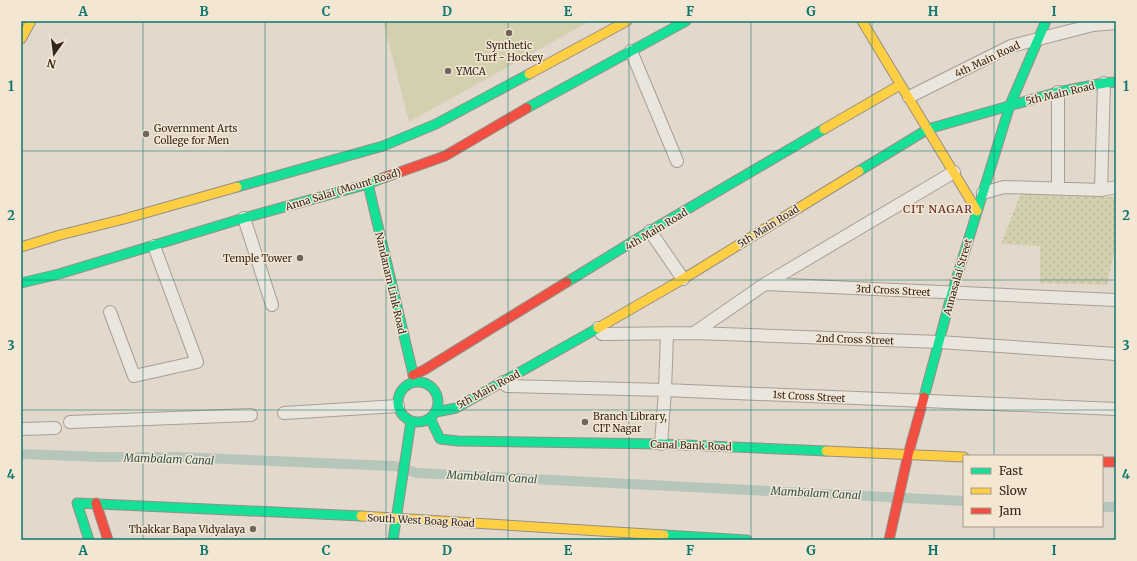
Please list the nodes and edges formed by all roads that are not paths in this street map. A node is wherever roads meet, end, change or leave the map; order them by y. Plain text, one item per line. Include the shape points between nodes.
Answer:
1 (31, 21) edge
2 (627, 21) edge
3 (686, 21) edge
4 (862, 21) edge
5 (1046, 21) edge
6 (1116, 23) edge
7 (21, 39) edge
8 (1038, 39) junction
9 (631, 51) junction
10 (1110, 82) edge
11 (900, 86) junction
12 (1058, 92) junction
13 (909, 97) junction
14 (1010, 105) junction
15 (928, 129) junction
16 (677, 161) dead end
17 (954, 172) junction
18 (368, 184) junction
19 (1116, 187) edge
20 (1058, 188) junction
21 (1102, 190) junction
22 (983, 192) junction
23 (977, 211) junction
24 (244, 218) junction
25 (650, 231) junction
26 (60, 235) junction
27 (21, 237) edge
28 (154, 246) junction
29 (21, 247) edge
30 (683, 279) junction
31 (21, 283) edge
32 (765, 284) junction
33 (952, 293) junction
34 (1116, 300) edge
35 (272, 305) dead end
36 (110, 312) dead end
37 (598, 328) junction
38 (694, 333) junction
39 (667, 334) junction
40 (939, 342) junction
41 (1116, 354) edge
42 (414, 378) junction
43 (503, 382) junction
44 (665, 390) junction
45 (922, 402) junction
46 (398, 406) junction
47 (1116, 409) edge
48 (284, 413) dead end
49 (251, 415) dead end
50 (433, 415) junction
51 (411, 421) junction
52 (70, 422) dead end
53 (55, 428) dead end
54 (21, 429) edge
55 (661, 444) junction
56 (908, 455) junction
57 (963, 457) edge
58 (1103, 462) edge
59 (1116, 462) edge
60 (96, 503) junction
61 (397, 518) junction
62 (89, 540) edge
63 (108, 540) edge
64 (393, 540) edge
65 (747, 540) edge
66 (889, 540) edge

1 - 7 street
2 - 26 street via 436,124 383,146
3 - 9 street, Anna Salai (Mount Road)
4 - 11 street
5 - 8 street, Annasalai Street
6 - 8 street, 4th Main Road via 1092,25
8 - 13 street, 4th Main Road via 1011,46
8 - 14 street, Annasalai Street
9 - 16 street
9 - 18 street, Anna Salai (Mount Road) via 533,104 445,156
10 - 12 street, 5th Main Road
10 - 21 street
11 - 13 street
11 - 25 street, 4th Main Road
12 - 14 street, 5th Main Road
12 - 20 street
13 - 15 street
14 - 15 street, 5th Main Road
14 - 22 street, Annasalai Street
15 - 17 street
15 - 30 street, 5th Main Road
17 - 23 street
17 - 32 street
18 - 24 street, Anna Salai (Mount Road)
18 - 42 street, Nandanam Link Road
19 - 21 street
20 - 21 street
20 - 22 street via 1004,187
22 - 23 street, Annasalai Street
23 - 33 street, Annasalai Street
24 - 28 street, Anna Salai (Mount Road)
24 - 35 street
25 - 30 street
25 - 42 street, 4th Main Road
26 - 27 street
26 - 29 street
28 - 31 street, Anna Salai (Mount Road)
28 - 36 street via 197,362 134,376
30 - 37 street, 5th Main Road
32 - 33 street, 3rd Cross Street
32 - 38 street
33 - 34 street, 3rd Cross Street
33 - 40 street, Annasalai Street
37 - 39 street, 2nd Cross Street via 602,334
37 - 43 street, 5th Main Road
38 - 39 street, 2nd Cross Street
38 - 40 street, 2nd Cross Street
39 - 44 street
40 - 41 street, 2nd Cross Street
40 - 45 street, Annasalai Street
42 - 46 street via 399,393
42 - 50 street via 428,384 436,394 438,406
43 - 44 street, 1st Cross Street via 507,386
43 - 50 street, 5th Main Road via 456,408
44 - 45 street, 1st Cross Street
44 - 55 street
45 - 47 street, 1st Cross Street
45 - 56 street, Annasalai Street
46 - 48 street
46 - 51 street via 403,415
49 - 52 street
50 - 51 street via 418,422
50 - 55 street, Canal Bank Road via 440,439
51 - 61 street
53 - 54 street
55 - 56 street, Canal Bank Road
56 - 57 street, Canal Bank Road
56 - 66 street, Annasalai Street
58 - 59 street
60 - 61 street, South West Boag Road
60 - 62 street, South West Boag Road via 77,503
60 - 63 street
61 - 64 street
61 - 65 street, South West Boag Road

